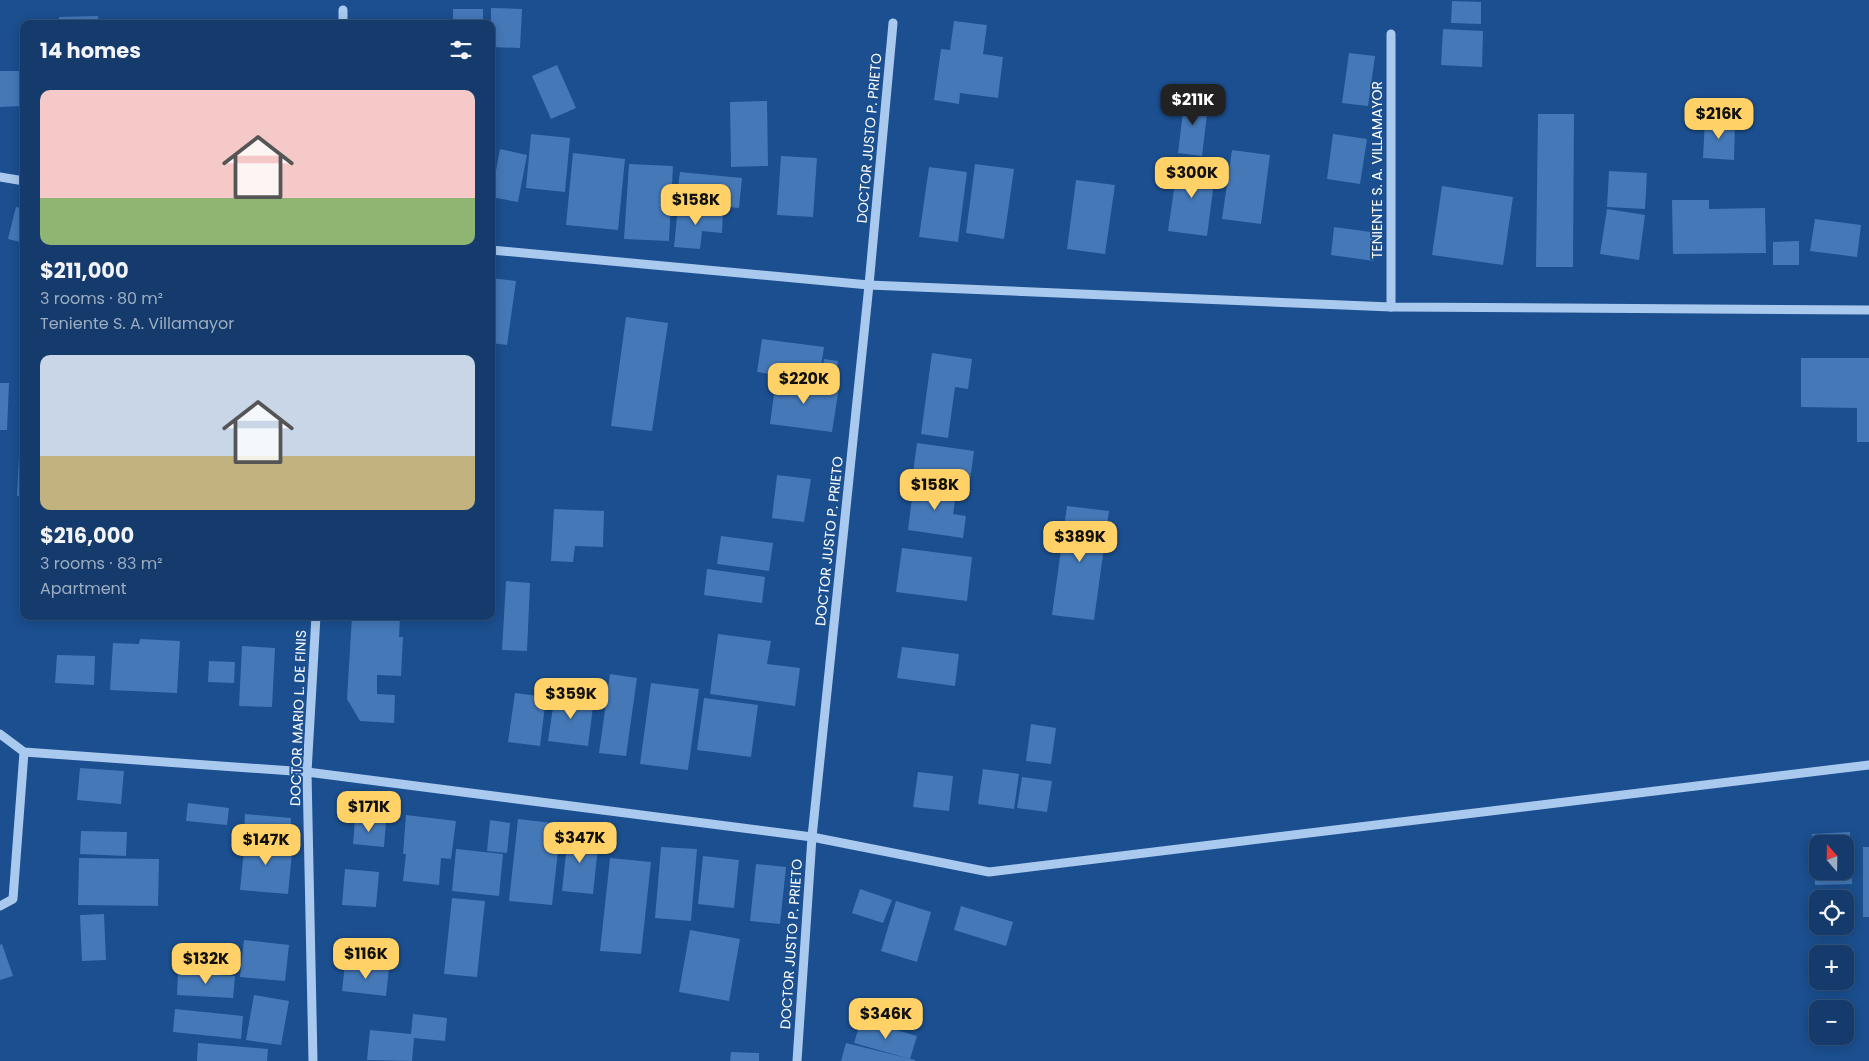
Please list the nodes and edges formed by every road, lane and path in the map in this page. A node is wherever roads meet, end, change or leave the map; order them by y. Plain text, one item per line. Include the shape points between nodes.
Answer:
1 (344, 10) dead end
2 (343, 20) edge
3 (893, 23) dead end
4 (1391, 34) dead end
5 (0, 177) edge
6 (20, 180) edge
7 (495, 250) edge
8 (869, 285) junction
9 (1391, 307) junction
10 (1869, 310) edge
11 (316, 620) edge
12 (0, 734) edge
13 (24, 752) junction
14 (1869, 765) edge
15 (307, 772) junction
16 (812, 837) junction
17 (0, 906) edge
18 (313, 1061) edge
19 (797, 1061) edge

1 - 2 street
3 - 8 street, DOCTOR JUSTO P. PRIETO
4 - 9 street, TENIENTE S. A. VILLAMAYOR
5 - 6 street
7 - 8 street
8 - 9 street
8 - 16 street, DOCTOR JUSTO P. PRIETO
9 - 10 street
11 - 15 street, DOCTOR MARIO L. DE FINIS
12 - 13 street
13 - 15 street
13 - 17 street via 13,899
14 - 16 street via 989,872
15 - 16 street
15 - 18 street, DOCTOR MARIO L. DE FINIS
16 - 19 street, DOCTOR JUSTO P. PRIETO

